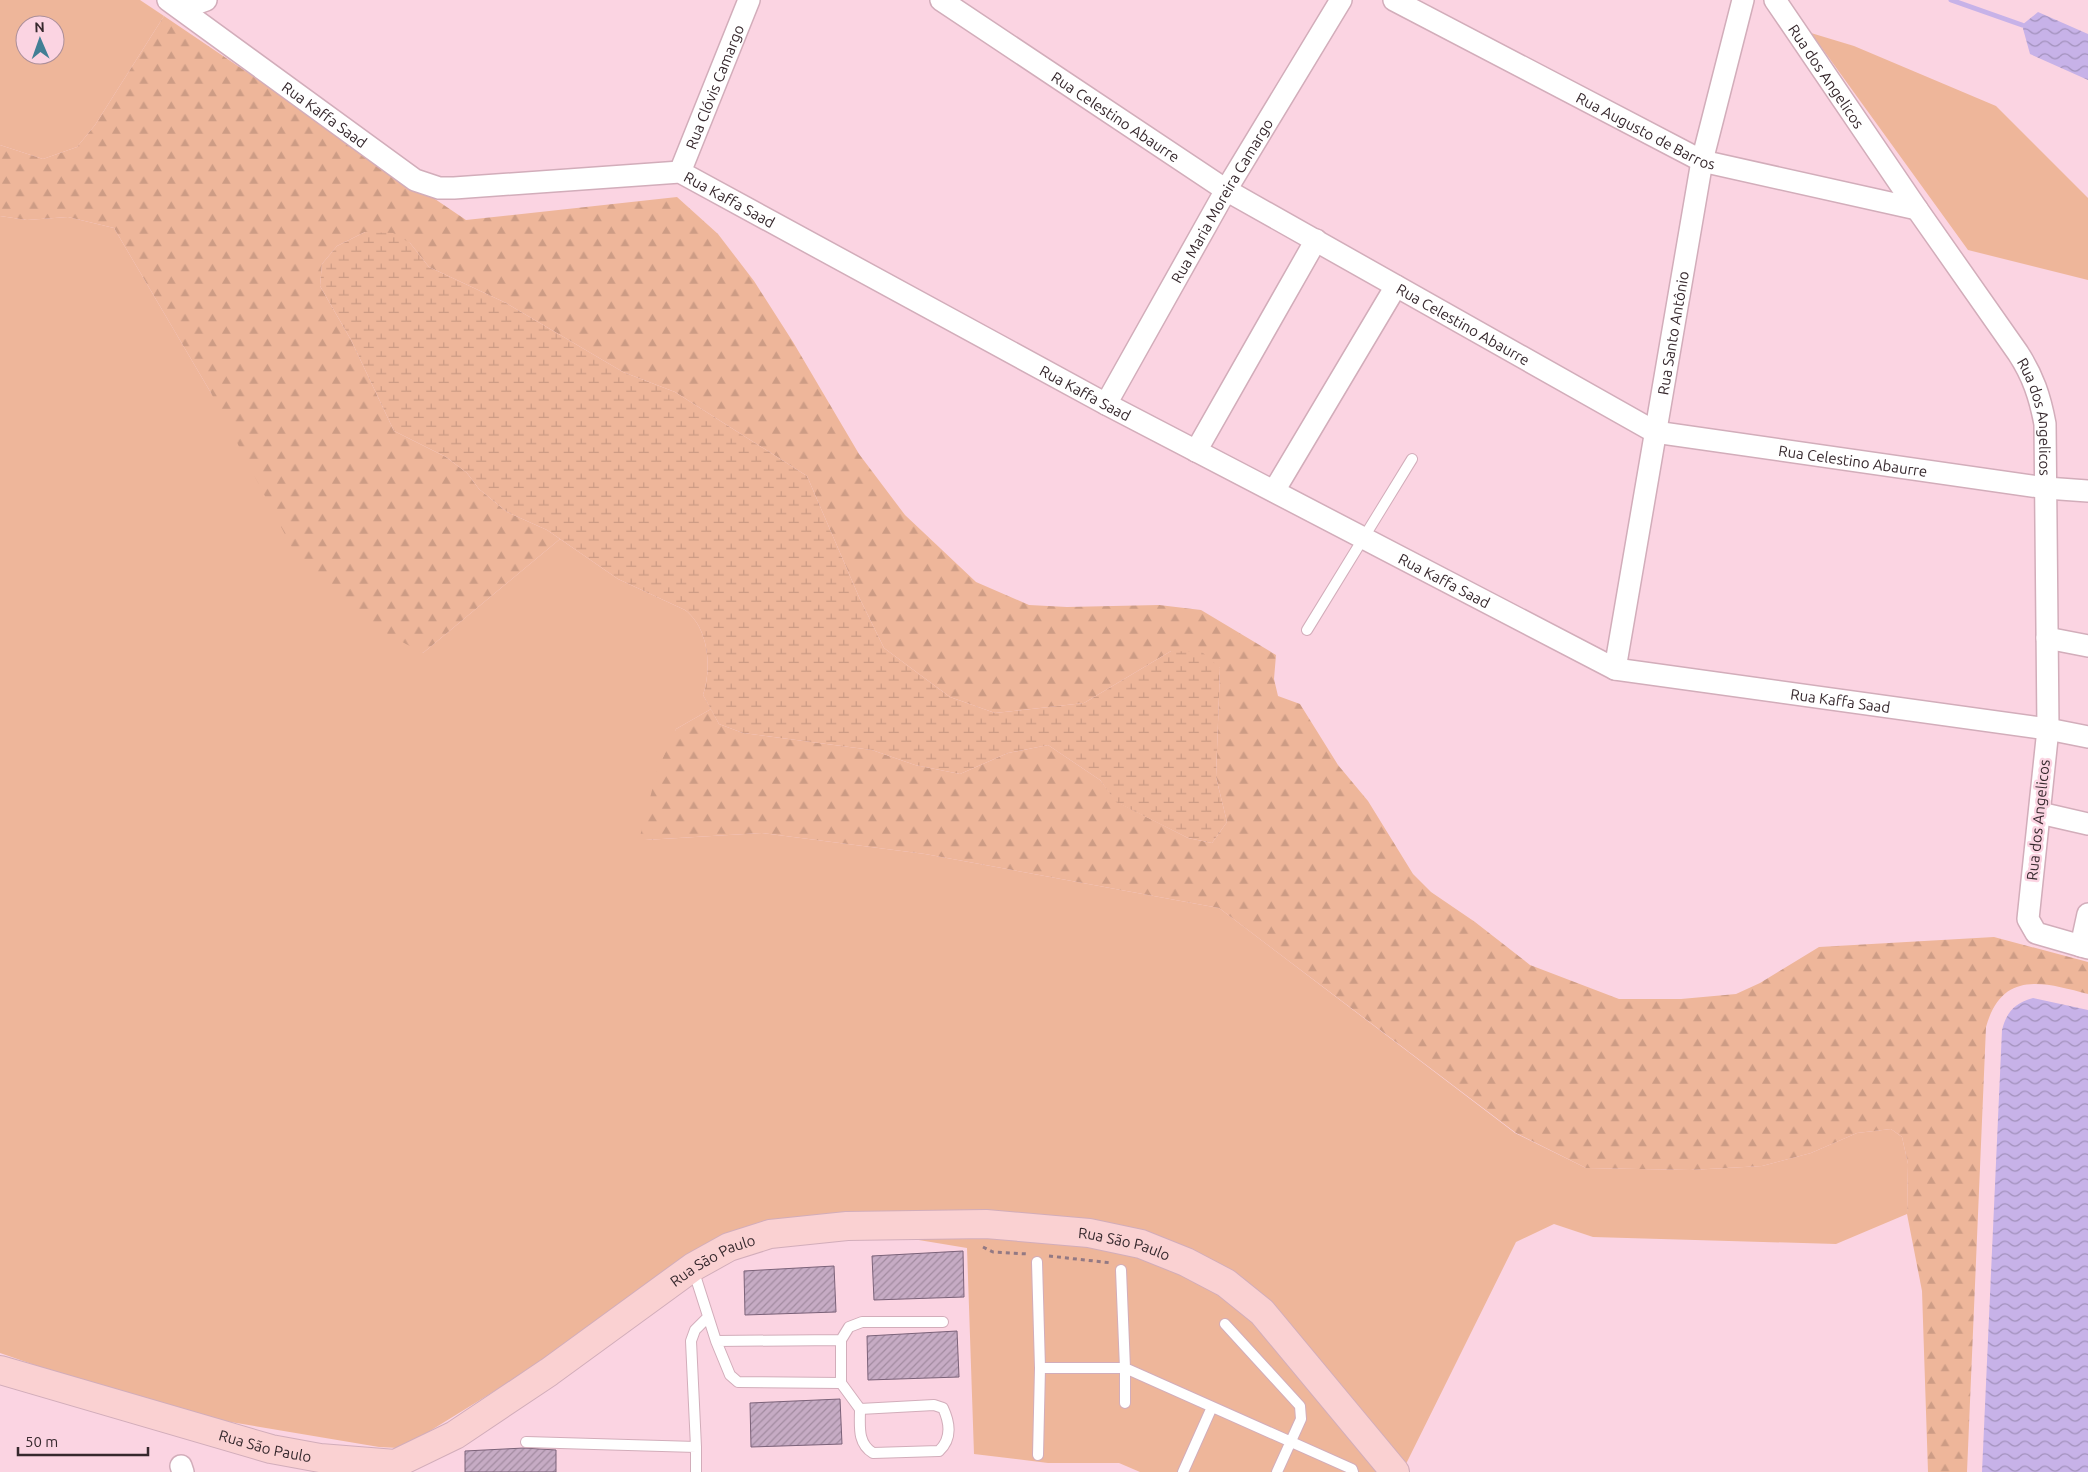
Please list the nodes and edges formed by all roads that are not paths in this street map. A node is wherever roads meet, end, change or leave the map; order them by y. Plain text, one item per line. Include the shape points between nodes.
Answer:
1 (206, 0) edge
2 (749, 0) edge
3 (941, 0) edge
4 (1341, 0) edge
5 (1394, 0) edge
6 (1743, 0) edge
7 (1775, 0) edge
8 (174, 4) edge
9 (1702, 161) junction
10 (680, 172) junction
11 (1226, 190) junction
12 (1917, 208) junction
13 (1316, 240) junction
14 (1396, 286) junction
15 (1106, 404) junction
16 (1655, 432) junction
17 (1196, 451) junction
18 (1412, 459) dead end
19 (2046, 488) junction
20 (1274, 491) junction
21 (2088, 491) edge
22 (1364, 539) junction
23 (1307, 630) dead end
24 (2047, 638) junction
25 (2088, 646) edge
26 (1615, 669) junction
27 (2048, 729) junction
28 (2088, 737) edge
29 (2040, 813) junction
30 (2088, 824) edge
31 (2088, 914) edge
32 (2084, 947) edge
33 (1037, 1258) road end
34 (692, 1267) junction
35 (1118, 1267) road end
36 (708, 1317) junction
37 (943, 1322) dead end
38 (1225, 1324) dead end
39 (841, 1340) junction
40 (716, 1341) junction
41 (1040, 1368) junction
42 (1125, 1368) junction
43 (1, 1371) edge
44 (841, 1383) junction
45 (1125, 1402) dead end
46 (1212, 1407) junction
47 (860, 1409) junction
48 (526, 1442) dead end
49 (1291, 1442) junction
50 (696, 1447) junction
51 (1038, 1455) dead end
52 (395, 1468) edge
53 (696, 1472) edge
54 (1183, 1472) edge
55 (1277, 1472) edge
56 (1353, 1472) edge
57 (1395, 1472) edge

1 - 8 street
2 - 10 street, Rua Clóvis Camargo
3 - 11 street, Rua Celestino Abaurre
4 - 11 street, Rua Maria Moreira Camargo
5 - 9 street, Rua Augusto de Barros
6 - 9 street, Rua Santo Antônio
7 - 12 street, Rua dos Angelicos
8 - 10 street, Rua Kaffa Saad via 426,185 454,188
9 - 12 street, Rua Augusto de Barros
9 - 16 street, Rua Santo Antônio
10 - 15 street, Rua Kaffa Saad
11 - 13 street, Rua Celestino Abaurre
11 - 15 street, Rua Maria Moreira Camargo
12 - 19 street, Rua dos Angelicos via 2031,373 2040,396 2045,424
13 - 14 street, Rua Celestino Abaurre
13 - 17 street
14 - 16 street, Rua Celestino Abaurre
14 - 20 street
15 - 17 street, Rua Kaffa Saad
16 - 19 street, Rua Celestino Abaurre
16 - 26 street, Rua Santo Antônio
17 - 20 street, Rua Kaffa Saad
18 - 22 lane
19 - 21 street, Rua Celestino Abaurre
19 - 24 street, Rua dos Angelicos
20 - 22 street, Rua Kaffa Saad
22 - 23 lane
22 - 26 street, Rua Kaffa Saad
24 - 25 street
24 - 27 street, Rua dos Angelicos
26 - 27 street, Rua Kaffa Saad
27 - 28 street, Rua Kaffa Saad
27 - 29 street, Rua dos Angelicos
29 - 30 street
29 - 32 street, Rua dos Angelicos via 2028,919 2036,933
31 - 32 street
33 - 41 lane
34 - 36 lane
34 - 52 street, Rua São Paulo via 549,1372 455,1435
34 - 57 street, Rua São Paulo via 730,1247 770,1234 847,1226 986,1224 1089,1232 1141,1244 1226,1283 1262,1312
35 - 42 lane
36 - 40 lane
36 - 50 lane via 695,1330 691,1341
37 - 39 lane via 862,1322 849,1327
38 - 49 lane via 1300,1406 1301,1420
39 - 40 lane
39 - 44 lane
40 - 44 lane via 730,1375 738,1382
41 - 42 lane
41 - 51 lane
42 - 45 lane
42 - 46 lane
43 - 52 street, Rua São Paulo via 271,1449
44 - 47 lane
46 - 49 lane
46 - 54 lane
47 - 47 lane via 860,1439 864,1447 873,1453 940,1451 947,1443 949,1435 943,1408 934,1405
48 - 50 lane
49 - 55 lane
49 - 56 lane via 1352,1468
50 - 53 lane

